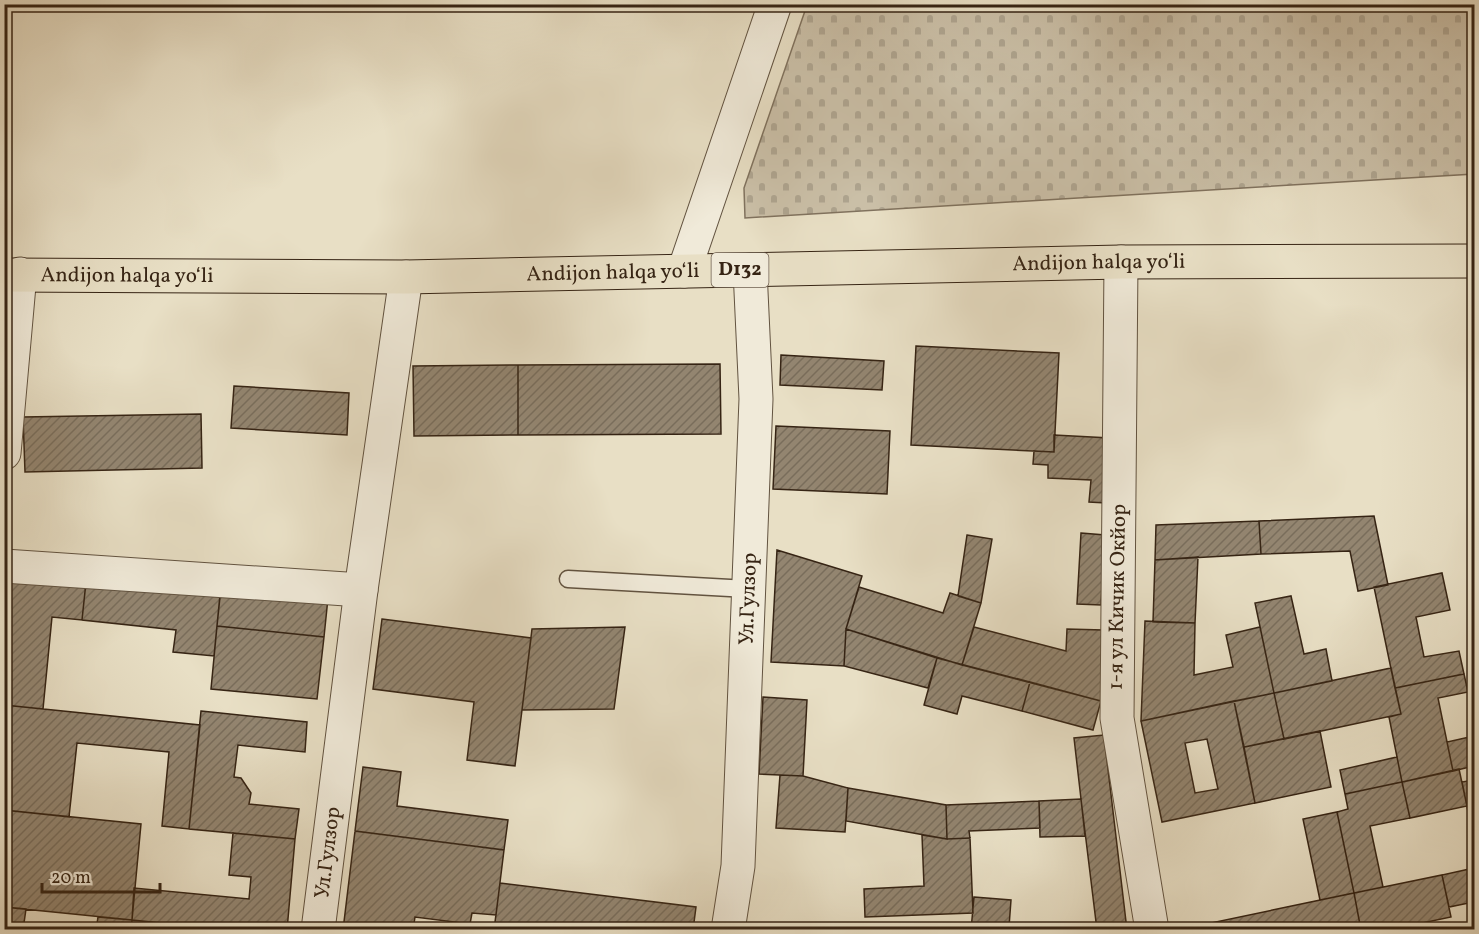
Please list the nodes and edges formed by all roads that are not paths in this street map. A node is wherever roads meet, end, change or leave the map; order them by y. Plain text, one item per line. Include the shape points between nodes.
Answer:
1 (775, 4) edge
2 (1474, 261) edge
3 (1122, 262) junction
4 (750, 270) junction
5 (684, 271) junction
6 (12, 274) edge
7 (406, 277) junction
8 (4, 453) edge
9 (4, 566) edge
10 (568, 579) dead end
11 (748, 589) junction
12 (361, 590) junction
13 (318, 930) edge
14 (728, 930) edge
15 (1152, 930) edge

1 - 5 street
2 - 3 highway, Andijon halqa yo‘li / D132
3 - 4 highway, Andijon halqa yo‘li / D132
3 - 15 street, 1-я ул Кичик Окйор via 1117,718
4 - 5 highway, Andijon halqa yo‘li / D132
4 - 11 street, Ул.Гулзор via 756,399
5 - 7 highway, Andijon halqa yo‘li / D132
6 - 7 highway, Andijon halqa yo‘li / D132
6 - 8 street
7 - 12 street, Ул.Гулзор
9 - 12 street
10 - 11 lane
11 - 14 street, Ул.Гулзор via 738,866
12 - 13 street, Ул.Гулзор

